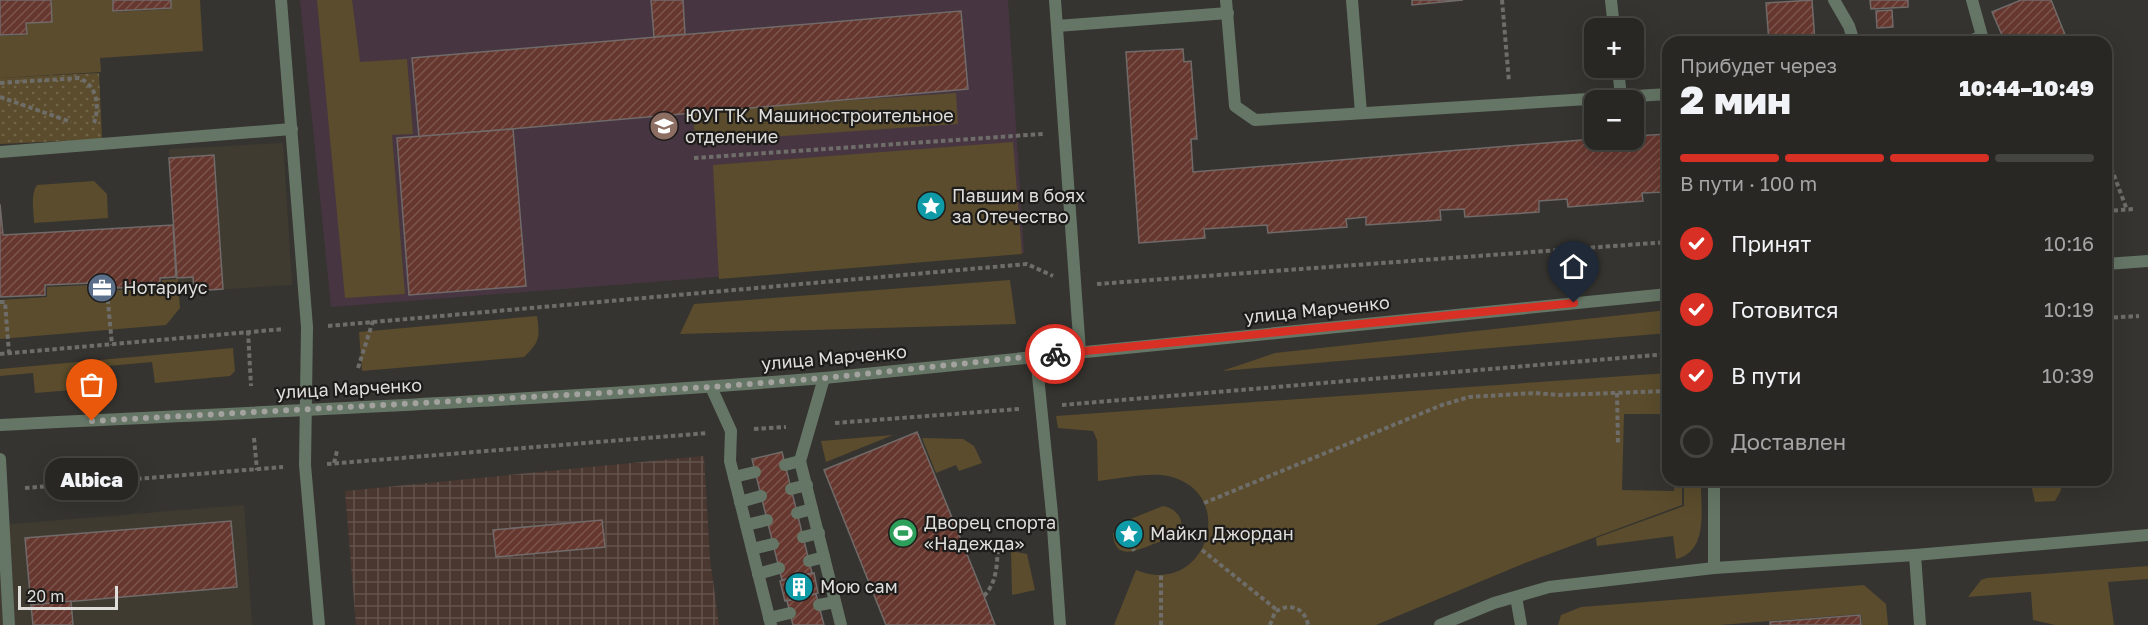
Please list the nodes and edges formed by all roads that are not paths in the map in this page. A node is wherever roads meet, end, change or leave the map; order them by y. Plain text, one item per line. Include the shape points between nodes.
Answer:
1 (281, 0) edge
2 (1055, 0) edge
3 (1226, 0) edge
4 (1352, 0) edge
5 (1611, 0) edge
6 (1834, 0) edge
7 (1972, 0) edge
8 (1228, 13) junction
9 (1613, 18) edge
10 (1057, 26) junction
11 (1852, 36) edge
12 (1982, 36) edge
13 (1662, 94) edge
14 (1644, 95) edge
15 (1584, 99) edge
16 (1361, 113) junction
17 (292, 129) junction
18 (0, 152) edge
19 (2148, 261) edge
20 (2112, 264) edge
21 (1662, 295) edge
22 (1080, 352) junction
23 (1036, 356) junction
24 (824, 378) junction
25 (711, 387) junction
26 (306, 410) junction
27 (0, 425) edge
28 (0, 459) edge
29 (800, 461) junction
30 (785, 465) dead end
31 (756, 472) dead end
32 (734, 477) junction
33 (807, 485) junction
34 (1714, 486) edge
35 (791, 489) dead end
36 (761, 496) dead end
37 (740, 502) junction
38 (812, 509) junction
39 (797, 513) dead end
40 (767, 520) dead end
41 (746, 525) junction
42 (819, 534) junction
43 (2148, 535) edge
44 (803, 537) dead end
45 (773, 544) dead end
46 (752, 549) junction
47 (1914, 555) junction
48 (824, 557) junction
49 (809, 561) dead end
50 (779, 568) dead end
51 (1714, 568) junction
52 (758, 574) junction
53 (1516, 597) junction
54 (835, 602) junction
55 (819, 605) dead end
56 (790, 613) dead end
57 (770, 622) edge
58 (9, 625) edge
59 (319, 625) edge
60 (841, 625) edge
61 (1060, 625) edge
62 (1440, 625) edge
63 (1521, 625) edge
64 (1920, 625) edge

1 - 17 street
2 - 10 street
3 - 8 street
4 - 16 street
5 - 9 street
6 - 11 street
7 - 12 street
8 - 10 street
8 - 16 street via 1235,106 1255,120
10 - 22 street
13 - 14 street
15 - 16 street
17 - 18 street
17 - 26 street via 307,327
19 - 20 street
21 - 22 street, улица Марченко
22 - 23 street, улица Марченко
23 - 24 street, улица Марченко
23 - 61 street
24 - 25 street, улица Марченко
24 - 29 street
25 - 26 street, улица Марченко
25 - 32 street via 731,431
26 - 27 street, улица Марченко
26 - 59 street via 305,465
28 - 58 street
29 - 30 street
29 - 33 street
31 - 32 street
32 - 37 street
33 - 35 street
33 - 38 street
34 - 51 street
36 - 37 street
37 - 41 street
38 - 39 street
38 - 42 street
40 - 41 street
41 - 46 street
42 - 44 street
42 - 48 street
43 - 47 street
45 - 46 street
46 - 52 street
47 - 51 street
47 - 64 street
48 - 49 street
48 - 54 street
50 - 52 street
51 - 53 street via 1549,587
52 - 57 street
53 - 62 street
53 - 63 street
54 - 55 street
54 - 60 street
56 - 57 street

